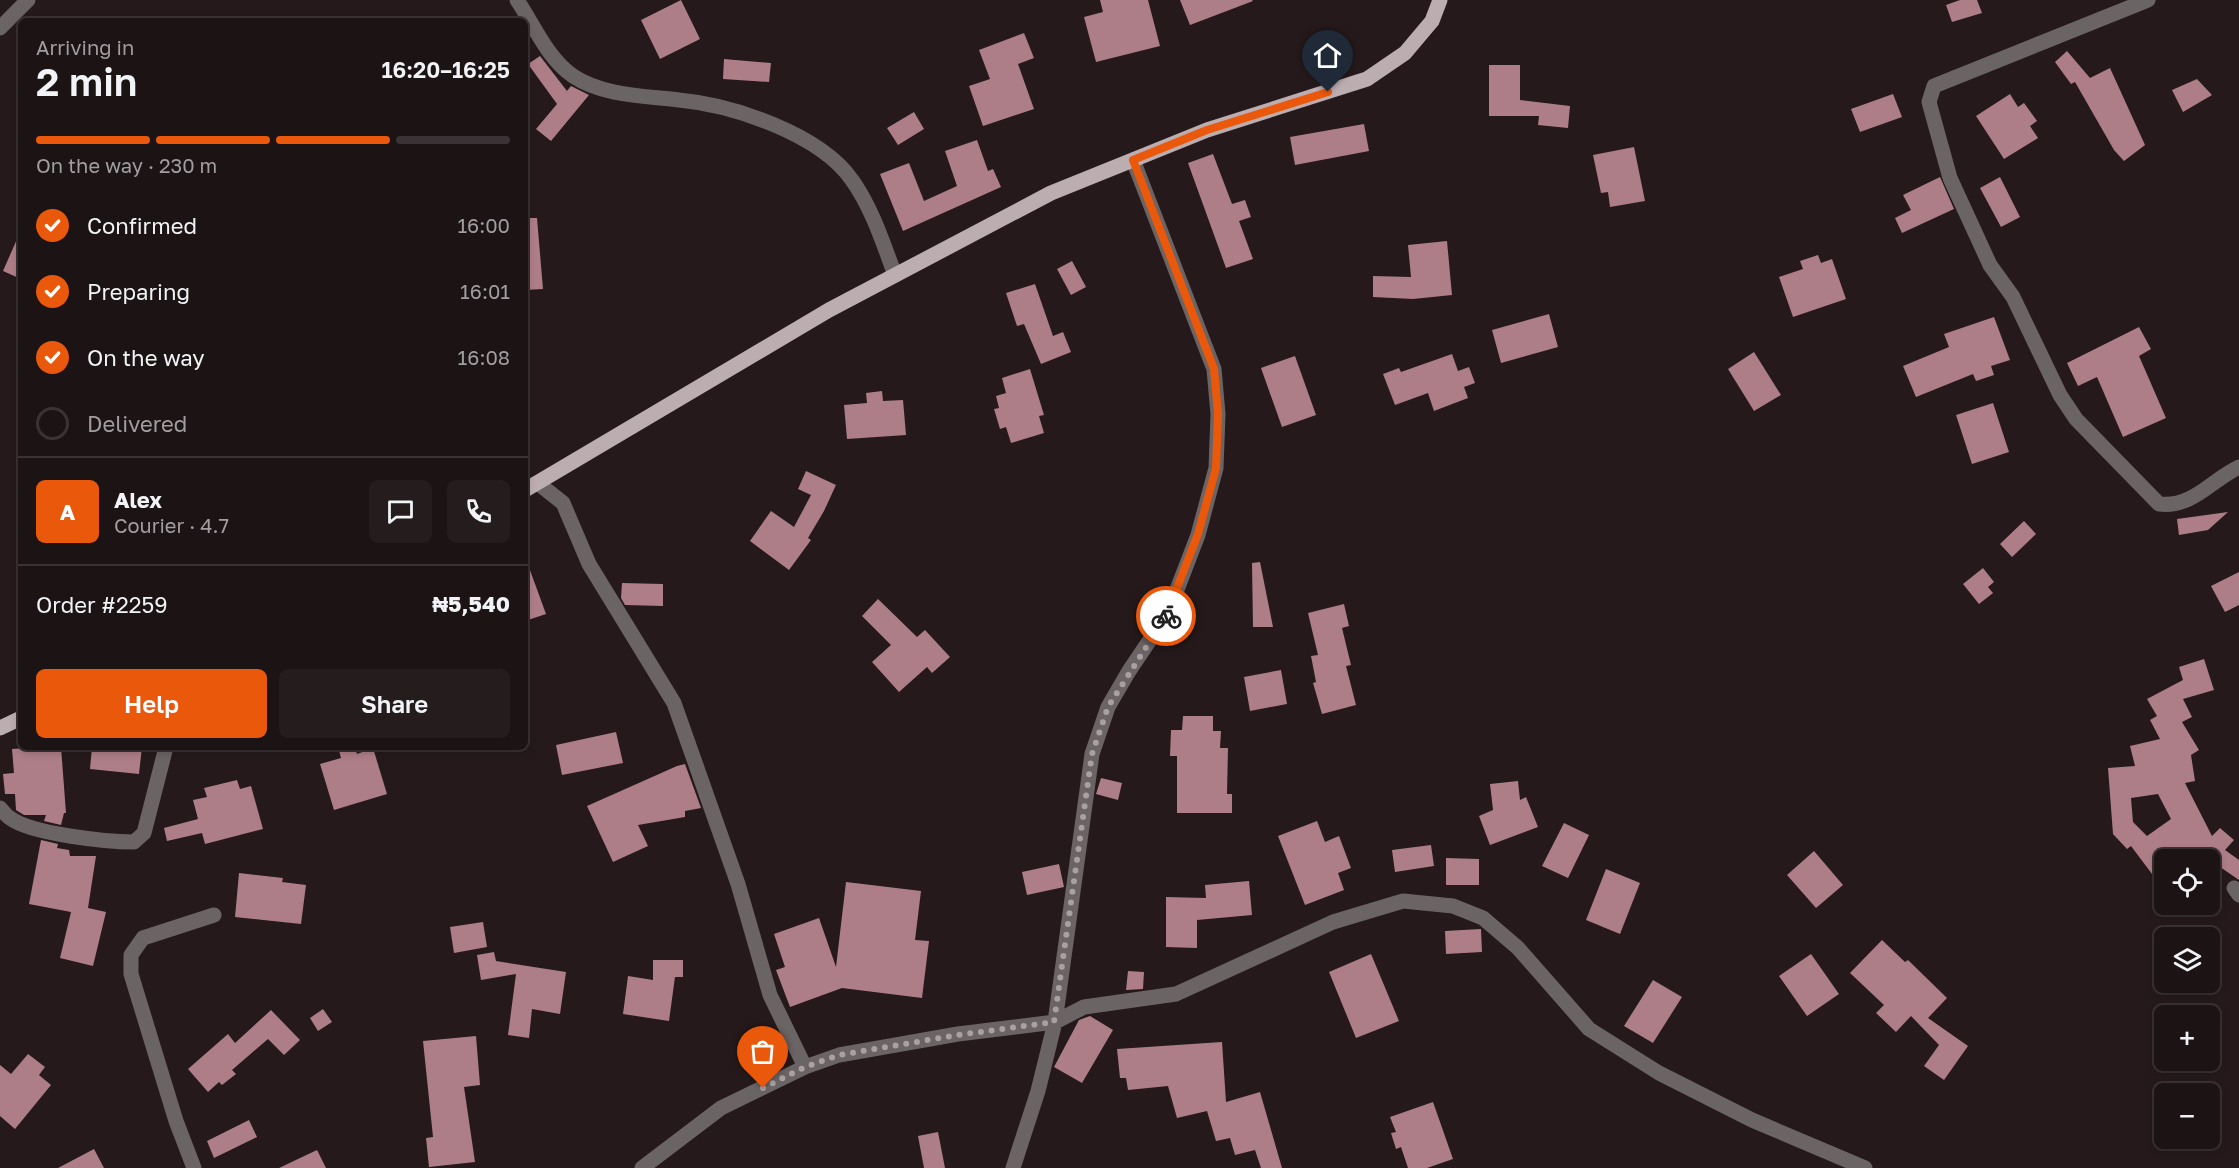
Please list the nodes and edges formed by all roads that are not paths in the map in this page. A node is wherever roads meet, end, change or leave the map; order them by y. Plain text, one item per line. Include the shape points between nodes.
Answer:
1 (28, 0) edge
2 (517, 0) edge
3 (1440, 0) edge
4 (2148, 0) edge
5 (2125, 5) edge
6 (528, 18) edge
7 (528, 18) edge
8 (0, 28) edge
9 (1133, 160) junction
10 (895, 275) junction
11 (2239, 467) edge
12 (532, 487) edge
13 (18, 719) edge
14 (0, 728) edge
15 (165, 750) edge
16 (0, 808) edge
17 (214, 915) dead end
18 (1054, 1022) junction
19 (805, 1067) junction
20 (194, 1168) edge
21 (642, 1168) edge
22 (1013, 1168) edge
23 (1865, 1168) edge

1 - 8 street
2 - 6 street
3 - 9 main road via 1432,21 1405,53 1367,79 1207,130
4 - 5 street
5 - 11 street via 1934,86 1929,102 1950,178 1990,265 2013,297 2060,395 2076,419 2159,504 2185,502
7 - 10 street via 548,51 576,78 633,96 720,106 747,114 820,148 852,179 879,231
9 - 10 main road via 1052,193
9 - 18 street via 1214,369 1218,414 1216,468 1198,534 1168,613 1108,707 1092,754
10 - 12 main road via 829,310
12 - 19 street via 563,503 589,564 674,703 738,884 770,995
13 - 14 main road
15 - 16 street via 144,833 134,842 111,842 31,827 10,819
17 - 20 street via 143,938 131,955 131,975
18 - 19 street via 839,1055
18 - 22 street via 1038,1091
18 - 23 street via 1084,1007 1176,994 1333,922 1403,901 1453,906 1483,918 1518,948 1589,1029 1659,1073 1752,1120
19 - 21 street via 721,1108

